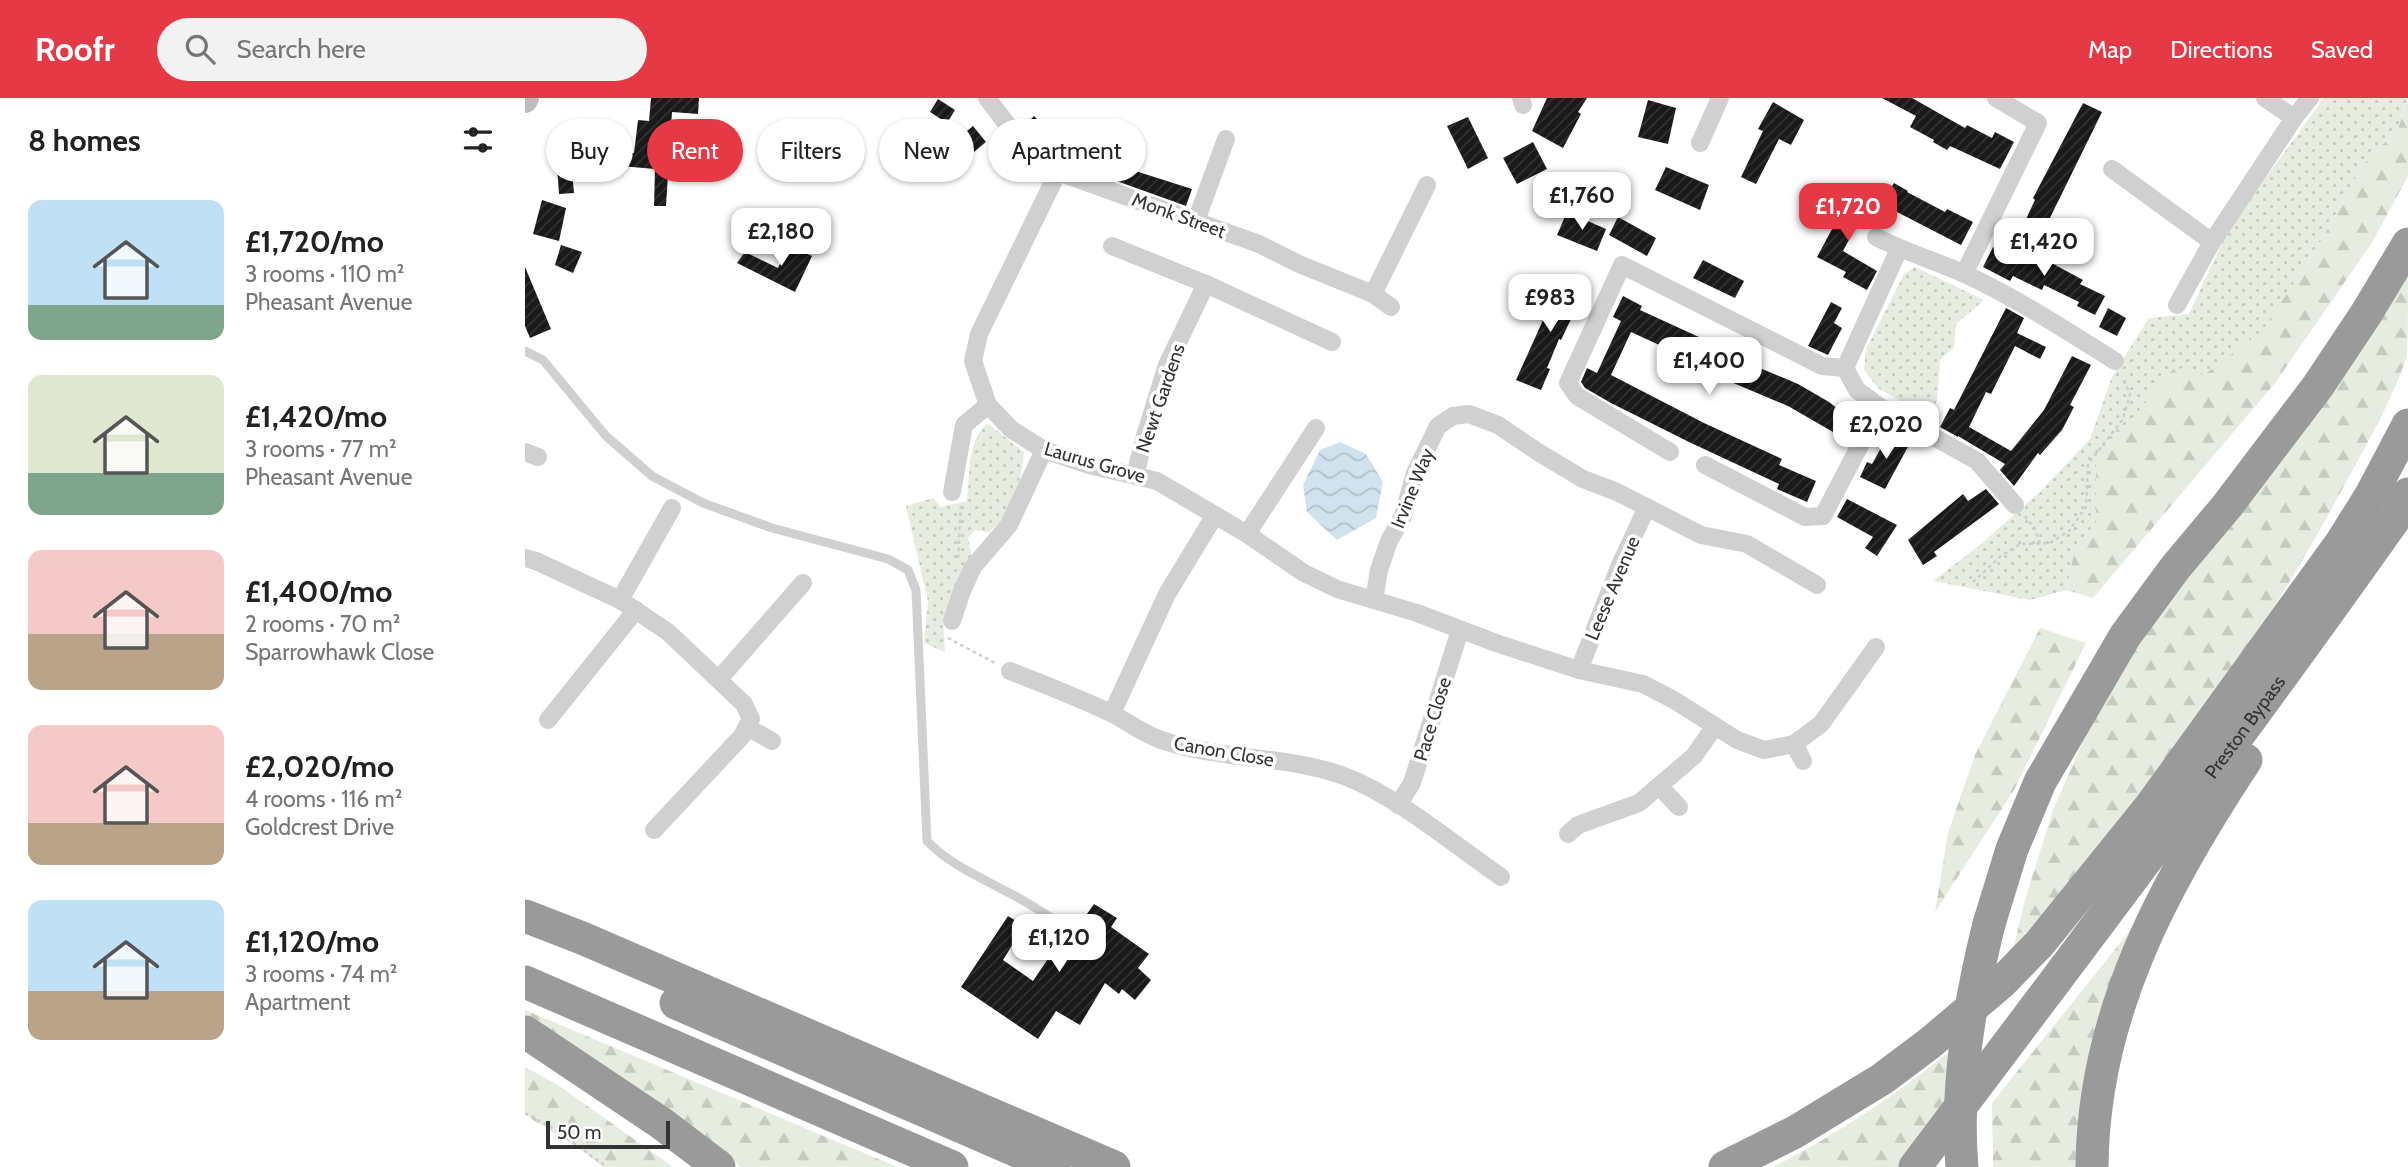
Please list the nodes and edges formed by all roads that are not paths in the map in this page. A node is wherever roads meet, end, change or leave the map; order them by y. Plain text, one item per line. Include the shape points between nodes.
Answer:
1 (987, 98) edge
2 (1720, 98) edge
3 (1996, 98) edge
4 (2265, 98) edge
5 (2309, 98) edge
6 (2294, 118) junction
7 (1003, 119) edge
8 (1226, 139) dead end
9 (1700, 143) dead end
10 (2112, 169) dead end
11 (1053, 182) edge
12 (1087, 182) edge
13 (1427, 185) dead end
14 (1196, 220) junction
15 (1875, 237) dead end
16 (2211, 242) junction
17 (2408, 244) edge
18 (1112, 246) dead end
19 (1899, 249) junction
20 (1964, 274) junction
21 (1206, 284) junction
22 (1373, 294) junction
23 (2177, 304) dead end
24 (1391, 307) dead end
25 (1332, 342) dead end
26 (525, 351) edge
27 (2115, 361) road end
28 (1845, 368) junction
29 (2408, 402) edge
30 (988, 404) junction
31 (1880, 407) junction
32 (2408, 425) edge
33 (1316, 428) dead end
34 (1044, 450) junction
35 (1670, 452) dead end
36 (1705, 466) dead end
37 (1135, 475) junction
38 (952, 492) dead end
39 (2371, 495) junction
40 (2403, 504) edge
41 (2015, 505) road end
42 (672, 508) dead end
43 (1647, 508) junction
44 (1215, 515) junction
45 (1247, 534) junction
46 (525, 558) edge
47 (803, 583) dead end
48 (1817, 584) dead end
49 (620, 600) junction
50 (1374, 600) junction
51 (636, 610) junction
52 (952, 621) dead end
53 (1460, 630) junction
54 (1875, 647) dead end
55 (1579, 670) junction
56 (1010, 671) dead end
57 (719, 679) junction
58 (1112, 713) junction
59 (548, 720) dead end
60 (1715, 726) junction
61 (747, 727) junction
62 (772, 741) dead end
63 (1794, 744) junction
64 (1803, 761) dead end
65 (1659, 786) junction
66 (680, 802) junction
67 (1398, 805) junction
68 (1679, 807) dead end
69 (694, 814) dead end
70 (654, 830) dead end
71 (1568, 834) dead end
72 (1501, 877) dead end
73 (525, 916) edge
74 (1071, 931) dead end
75 (525, 939) edge
76 (525, 982) edge
77 (525, 1032) edge
78 (525, 1044) edge
79 (606, 1087) junction
80 (719, 1167) edge
81 (952, 1167) edge
82 (1054, 1167) edge
83 (1114, 1167) edge
84 (1725, 1167) edge
85 (1916, 1167) edge
86 (1962, 1167) edge
87 (2092, 1167) edge

1 - 7 street, Monk Street
2 - 9 street
3 - 20 street via 2038,123
4 - 6 street
5 - 6 street
6 - 16 street
8 - 14 street
10 - 16 street
11 - 30 street, Laurus Grove via 979,334 973,361
12 - 14 street, Monk Street
13 - 22 street
14 - 22 street, Monk Street
15 - 19 street
16 - 23 street
17 - 86 highway, bridge via 2318,386 2125,636 2039,782 2012,849 1979,966 1961,1084
18 - 21 street
19 - 20 street
19 - 28 street
20 - 27 street via 2043,315
21 - 25 street
21 - 37 street, Newt Gardens via 1167,365
22 - 24 street, Monk Street
26 - 74 lane via 543,360 607,436 652,476 703,503 772,528 888,559 908,570 916,590 927,841 961,868
28 - 31 street via 1857,390
28 - 35 street via 1822,366 1622,265 1568,383 1577,396
29 - 39 highway
30 - 34 street, Laurus Grove via 1012,430
30 - 38 street via 964,425
31 - 36 street via 1823,516 1805,517
31 - 41 street via 1977,461
32 - 39 highway
33 - 45 street
34 - 37 street, Laurus Grove
34 - 52 street via 1009,525 973,568
37 - 44 street, Laurus Grove via 1157,481
39 - 84 highway, Preston Bypass via 2341,544 2150,807 2001,983 1930,1043 1837,1108
40 - 85 highway, Preston Bypass via 2285,673
40 - 87 highway via 2298,686 2200,832 2138,950 2105,1059
42 - 49 street
43 - 48 street via 1701,535 1747,544
43 - 50 street, Irvine Way via 1583,479 1499,425 1469,414 1453,416 1438,426 1415,473 1403,516 1379,570
43 - 55 street, Leese Avenue
44 - 45 street, Laurus Grove
44 - 58 street via 1167,594
45 - 50 street, Laurus Grove via 1304,573
46 - 49 street
47 - 57 street
49 - 51 street
50 - 53 street, Laurus Grove
51 - 57 street via 668,632
51 - 59 street
53 - 55 street, Laurus Grove
53 - 67 street, Pace Close via 1412,783
54 - 63 street, Laurus Grove via 1821,724
55 - 60 street, Laurus Grove via 1643,684
56 - 58 street, Canon Close
57 - 61 street via 744,704 751,719
58 - 67 street, Canon Close via 1154,737 1193,749 1297,764 1342,776
60 - 63 street, Laurus Grove via 1764,750
60 - 65 street via 1695,755
61 - 62 street
61 - 66 street
63 - 64 street
65 - 68 street
65 - 71 street via 1639,803 1579,825
66 - 69 street
66 - 70 street
67 - 72 street
73 - 83 highway
75 - 82 highway
76 - 81 highway
77 - 79 highway
78 - 79 highway
79 - 80 highway

